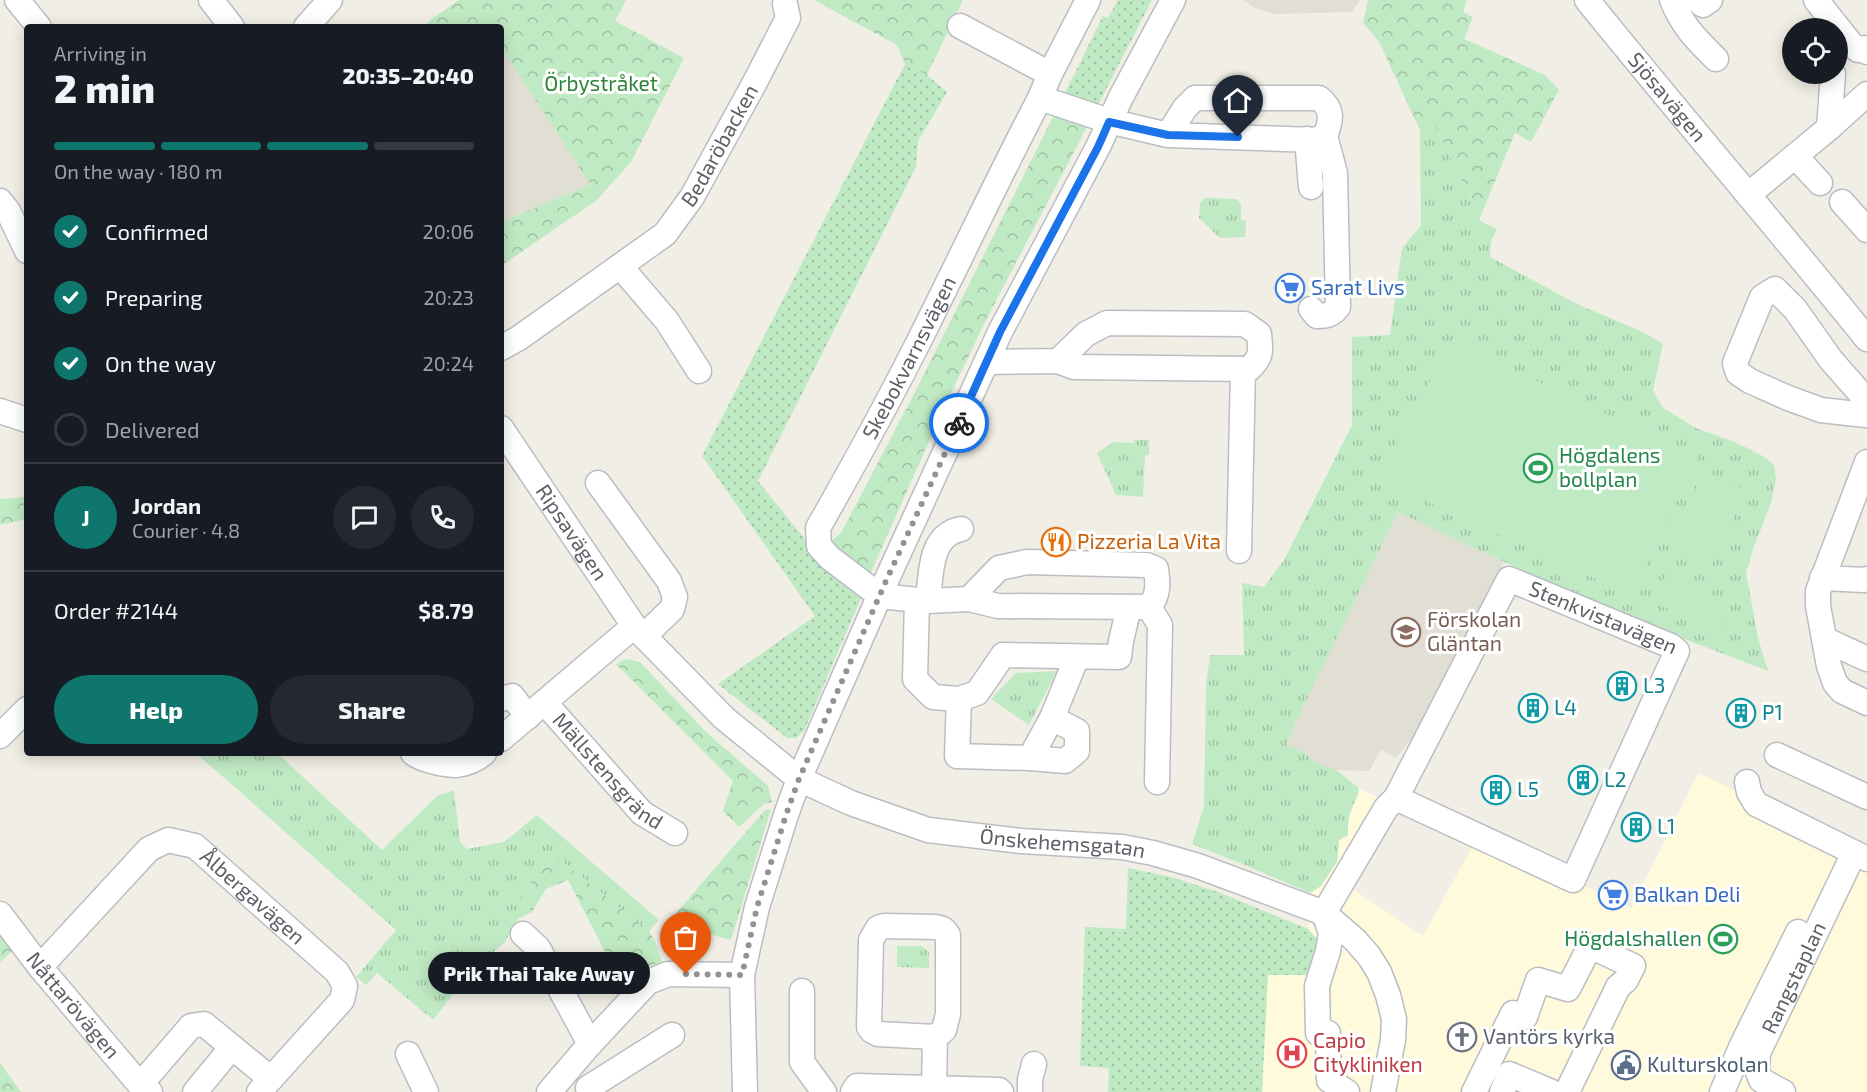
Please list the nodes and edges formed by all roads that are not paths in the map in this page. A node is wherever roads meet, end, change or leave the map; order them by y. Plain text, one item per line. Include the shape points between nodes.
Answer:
1 (17, 0) edge
2 (211, 0) edge
3 (330, 0) edge
4 (1173, 0) edge
5 (1587, 0) edge
6 (1672, 0) edge
7 (1697, 0) edge
8 (1710, 0) edge
9 (1816, 0) edge
10 (1078, 3) edge
11 (785, 4) dead end
12 (37, 24) edge
13 (230, 24) edge
14 (309, 24) edge
15 (960, 26) dead end
16 (1862, 51) edge
17 (1716, 60) dead end
18 (1848, 61) edge
19 (1050, 74) junction
20 (1832, 84) edge
21 (1867, 94) edge
22 (1040, 98) junction
23 (1109, 122) junction
24 (1829, 128) junction
25 (1168, 135) junction
26 (1316, 137) junction
27 (1795, 156) junction
28 (1820, 183) dead end
29 (1311, 187) dead end
30 (1749, 195) junction
31 (0, 201) edge
32 (1842, 202) dead end
33 (1867, 230) edge
34 (24, 245) edge
35 (620, 266) junction
36 (1311, 309) dead end
37 (1867, 339) edge
38 (504, 346) edge
39 (1059, 361) junction
40 (987, 362) junction
41 (1243, 369) junction
42 (699, 370) dead end
43 (1865, 405) edge
44 (0, 411) edge
45 (24, 419) edge
46 (504, 439) edge
47 (508, 454) edge
48 (1867, 462) edge
49 (598, 483) dead end
50 (961, 530) dead end
51 (1239, 551) dead end
52 (1822, 578) junction
53 (1867, 579) edge
54 (880, 597) junction
55 (969, 599) junction
56 (923, 600) junction
57 (1139, 607) junction
58 (639, 631) junction
59 (1826, 640) junction
60 (1077, 657) junction
61 (1867, 659) edge
62 (504, 698) edge
63 (959, 699) junction
64 (1867, 703) edge
65 (536, 710) junction
66 (24, 712) edge
67 (1052, 718) junction
68 (0, 736) edge
69 (504, 737) edge
70 (1777, 755) dead end
71 (417, 756) edge
72 (480, 756) edge
73 (1030, 758) junction
74 (799, 779) junction
75 (1157, 782) dead end
76 (1747, 782) dead end
77 (1867, 797) edge
78 (1396, 798) junction
79 (675, 833) dead end
80 (1854, 853) edge
81 (0, 914) edge
82 (1324, 914) junction
83 (523, 934) dead end
84 (40, 967) junction
85 (742, 975) junction
86 (802, 991) dead end
87 (672, 1035) dead end
88 (935, 1037) junction
89 (590, 1044) junction
90 (232, 1047) junction
91 (408, 1054) dead end
92 (1034, 1064) dead end
93 (1746, 1067) junction
94 (569, 1068) junction
95 (265, 1086) edge
96 (145, 1088) edge
97 (934, 1089) junction
98 (588, 1090) edge
99 (1565, 1091) edge
100 (195, 1092) edge
101 (426, 1092) edge
102 (549, 1092) edge
103 (745, 1092) edge
104 (824, 1092) edge
105 (853, 1092) edge
106 (1002, 1092) edge
107 (1030, 1092) edge
108 (1347, 1092) edge
109 (1383, 1092) edge
110 (1474, 1092) edge
111 (1502, 1092) edge
112 (1722, 1092) edge
113 (1783, 1092) edge

1 - 12 street
2 - 13 street
3 - 14 street
4 - 23 street
5 - 30 street, Sjösavägen
6 - 17 street via 1689,32
7 - 8 street via 1703,5
9 - 16 street via 1851,44
10 - 19 street, Skebokvarnsvägen
11 - 35 street, Bedaröbacken via 788,18 692,197 665,234
15 - 19 street
16 - 18 street
19 - 22 street, Skebokvarnsvägen
20 - 24 street
21 - 24 street
22 - 23 street
22 - 54 street, Skebokvarnsvägen via 886,406 818,528 819,546
23 - 25 street
23 - 40 street
24 - 27 street
25 - 26 street
25 - 26 street via 1195,98 1319,98 1328,105 1330,116 1329,127
26 - 29 street
26 - 36 street via 1335,173 1338,307 1325,316 1317,316
27 - 28 street
27 - 30 street
30 - 37 street, Sjösavägen
31 - 34 street
32 - 33 street
35 - 38 street, Bedaröbacken
35 - 42 street via 667,321
39 - 40 street
39 - 41 street via 1074,367
39 - 41 street via 1086,334 1107,323 1245,324 1259,334 1261,351 1257,362
40 - 54 street
41 - 51 street
43 - 43 street via 1821,410 1738,373 1735,363 1762,297 1775,289 1795,309
44 - 45 street
46 - 47 street, Ripsavägen
47 - 58 street, Ripsavägen
48 - 52 street
49 - 58 street via 669,581 675,597 672,609
50 - 56 street via 950,531 935,550
52 - 53 street
52 - 59 street via 1818,606
54 - 56 street
54 - 74 street
55 - 56 street
55 - 57 street via 998,606
55 - 57 street via 999,568 1027,562 1146,565 1156,569 1156,599
56 - 63 street via 915,679 933,697
57 - 60 street via 1121,641 1119,657
57 - 75 street via 1160,625
58 - 65 street
58 - 74 street, Ripsavägen via 724,718
59 - 61 street
59 - 64 street via 1835,683 1842,691
60 - 63 street via 1003,655 977,693
60 - 67 street
62 - 65 street, Mällstensgränd via 512,696
63 - 73 street via 957,756
65 - 69 street
65 - 79 street, Mällstensgränd via 642,813
66 - 68 street
67 - 73 street
67 - 73 street via 1077,731 1077,751 1065,761
70 - 77 street
71 - 72 street via 456,765
74 - 82 street, Önskehemsgatan via 851,803 927,830 1153,853
74 - 85 street via 757,907
76 - 80 street via 1756,804
78 - 78 street, Stenkvistavägen via 1509,579 1677,651 1572,880
78 - 82 street via 1386,808
80 - 93 street, Rangstaplan via 1758,1053
81 - 84 street, Nåttarövägen
82 - 108 street via 1331,933 1317,986 1318,1033 1329,1033 1329,1080
82 - 109 street, Önskehemsgatan via 1369,956 1389,994 1393,1040
83 - 89 street via 538,948
84 - 95 street, Ålbergavägen via 149,849 168,840 195,846 338,972 345,986 342,1000
84 - 96 street, Nåttarövägen
85 - 89 street via 668,974 648,982
85 - 103 street
86 - 104 street via 802,1062
87 - 98 street
88 - 88 street via 944,1030 948,1014 948,935 936,927 878,928 871,940 869,1027 878,1034
88 - 97 street
89 - 94 street
90 - 95 street, Ålbergavägen
90 - 96 street, Ålbergavägen via 204,1024 192,1026
90 - 100 street
91 - 101 street
92 - 107 street
93 - 112 street, Rangstaplan
93 - 113 street
94 - 98 street
94 - 102 street
97 - 105 street via 857,1086
97 - 106 street
99 - 110 street via 1617,987 1633,966 1590,946 1568,989 1538,980 1525,1017 1513,1013
99 - 111 street via 1509,1074

